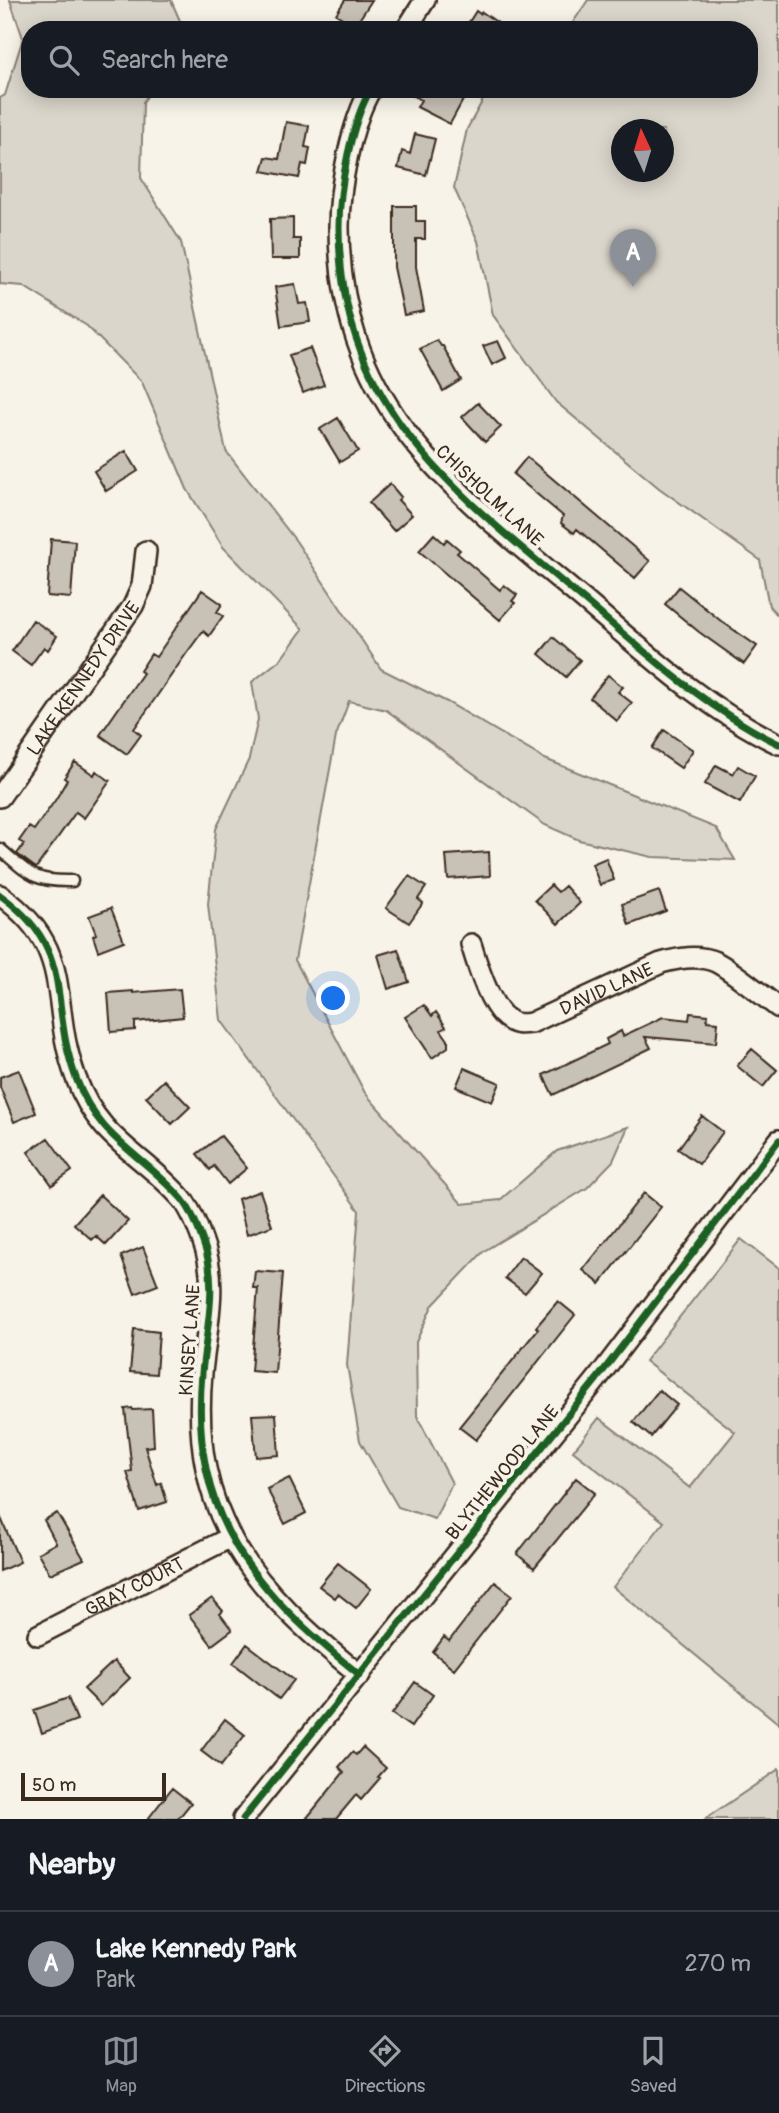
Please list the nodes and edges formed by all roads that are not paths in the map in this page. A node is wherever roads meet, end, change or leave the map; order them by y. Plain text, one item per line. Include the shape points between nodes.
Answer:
1 (425, 0) edge
2 (412, 21) edge
3 (368, 98) edge
4 (146, 551) dead end
5 (779, 744) edge
6 (0, 797) edge
7 (0, 849) edge
8 (72, 881) dead end
9 (0, 895) edge
10 (471, 944) dead end
11 (779, 1008) edge
12 (779, 1140) edge
13 (231, 1537) junction
14 (38, 1635) dead end
15 (359, 1675) junction
16 (243, 1819) edge

1 - 2 street
3 - 5 street, CHISHOLM LANE via 341,193 339,257 353,334 384,402 435,469 500,530 685,685
4 - 6 street, LAKE KENNEDY DRIVE via 142,586 133,606
7 - 8 lane via 32,876
9 - 13 street, KINSEY LANE via 29,919 52,954 64,1036 82,1094 95,1118 183,1200 205,1245 211,1294 202,1372 201,1441 212,1492
10 - 11 street, DAVID LANE via 500,1012 520,1024 679,958 716,962
12 - 15 street, BLYTHEWOOD LANE via 597,1379
13 - 14 street, GRAY COURT
13 - 15 street, KINSEY LANE via 245,1563 286,1611
15 - 16 street, BLYTHEWOOD LANE

